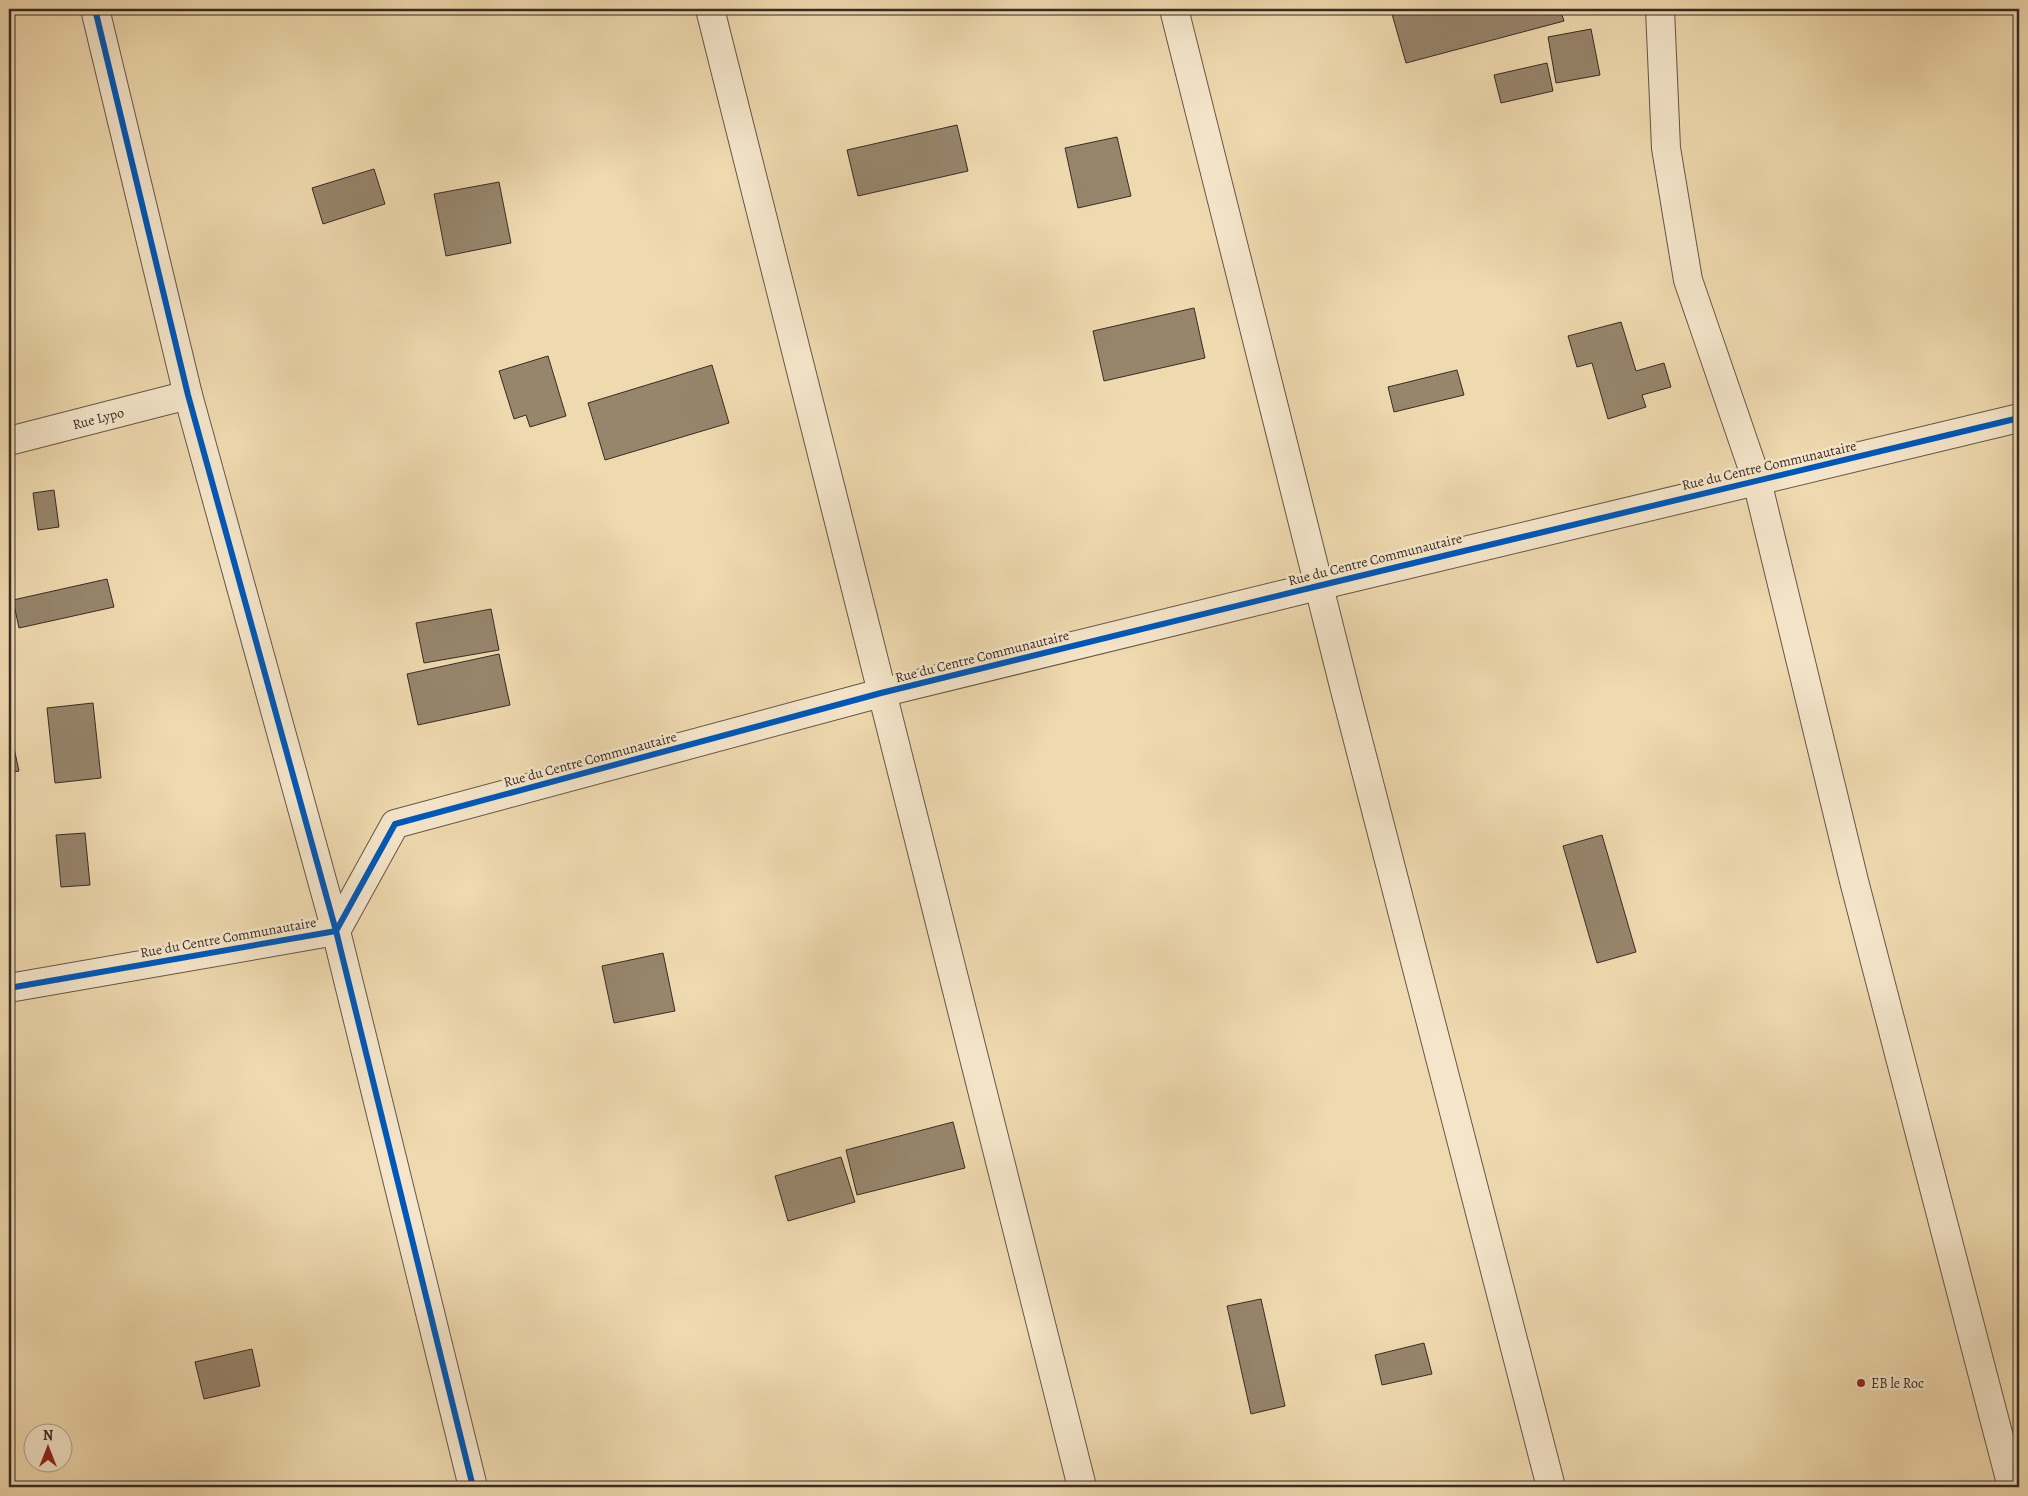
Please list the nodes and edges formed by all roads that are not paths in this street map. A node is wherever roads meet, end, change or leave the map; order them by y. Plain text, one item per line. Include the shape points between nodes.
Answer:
1 (95, 9) edge
2 (710, 9) edge
3 (1174, 9) edge
4 (1660, 9) edge
5 (188, 395) junction
6 (2019, 418) edge
7 (9, 442) edge
8 (1757, 481) junction
9 (1318, 586) junction
10 (881, 693) junction
11 (336, 931) junction
12 (9, 988) edge
13 (473, 1487) edge
14 (1082, 1487) edge
15 (1551, 1487) edge
16 (2012, 1487) edge

1 - 5 street
2 - 10 street
3 - 9 street
4 - 8 street via 1666,148 1688,280
5 - 7 street, Rue Lypo
5 - 11 street
6 - 8 street, Rue du Centre Communautaire
8 - 9 street, Rue du Centre Communautaire
8 - 16 street via 1854,881
9 - 10 street, Rue du Centre Communautaire
9 - 15 street
10 - 11 street, Rue du Centre Communautaire via 395,824
10 - 14 street
11 - 12 street, Rue du Centre Communautaire
11 - 13 street

